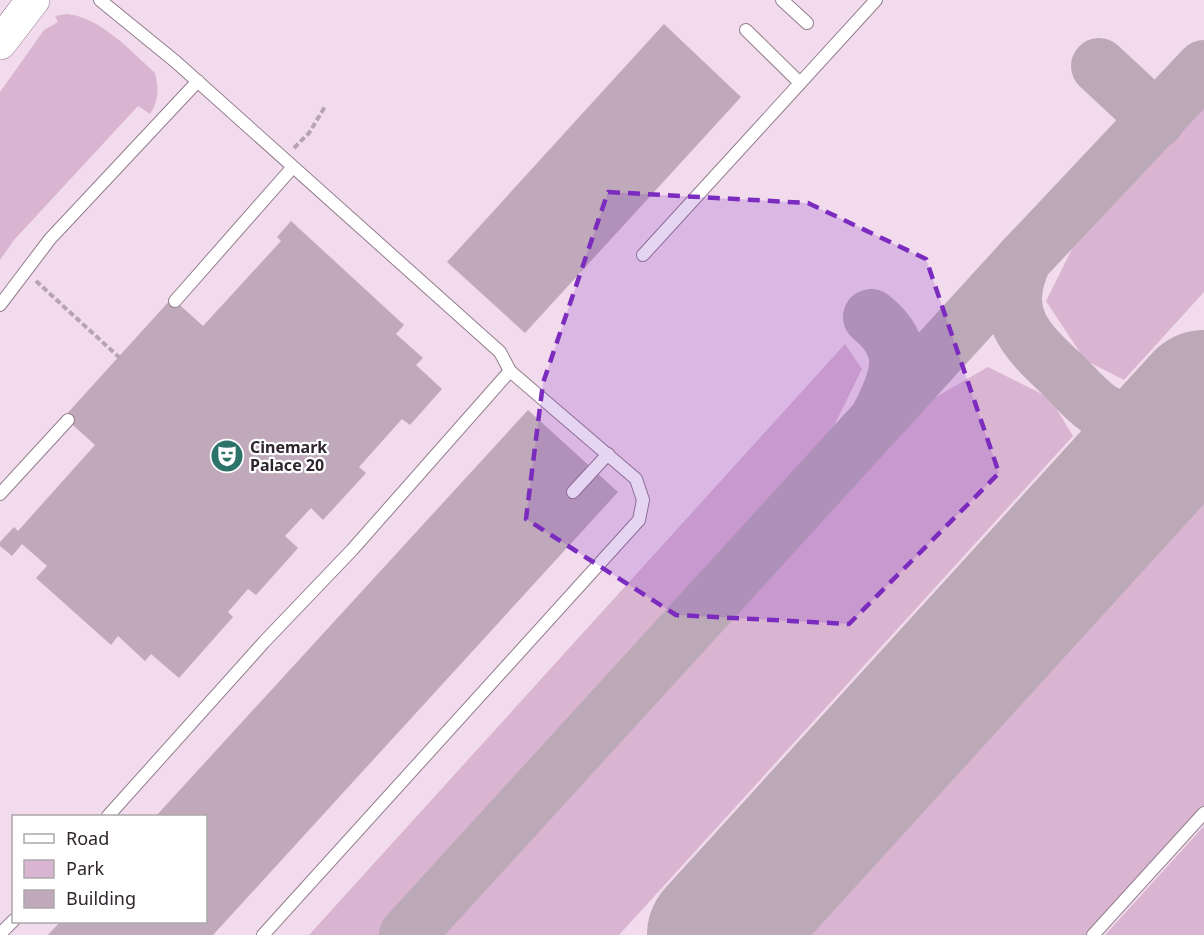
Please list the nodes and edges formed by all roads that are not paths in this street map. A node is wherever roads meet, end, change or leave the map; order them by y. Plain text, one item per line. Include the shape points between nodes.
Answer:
1 (33, 0) edge
2 (100, 0) edge
3 (782, 0) edge
4 (876, 0) edge
5 (807, 23) dead end
6 (746, 30) dead end
7 (0, 43) edge
8 (198, 81) junction
9 (800, 83) junction
10 (292, 168) junction
11 (643, 255) dead end
12 (175, 301) dead end
13 (0, 305) edge
14 (510, 371) junction
15 (68, 420) dead end
16 (608, 454) junction
17 (573, 492) dead end
18 (0, 494) edge
19 (1204, 813) edge
20 (109, 815) edge
21 (12, 922) edge
22 (0, 934) edge
23 (263, 935) edge
24 (1093, 935) edge

1 - 7 street
2 - 8 lane
3 - 5 lane
4 - 9 lane
6 - 9 lane
8 - 10 lane
8 - 13 lane via 24,270
9 - 11 lane
10 - 12 lane
10 - 14 lane via 500,352
14 - 16 lane
14 - 20 lane
15 - 18 lane
16 - 17 lane
16 - 23 lane via 640,486 643,500 639,520
19 - 24 lane
21 - 22 lane

